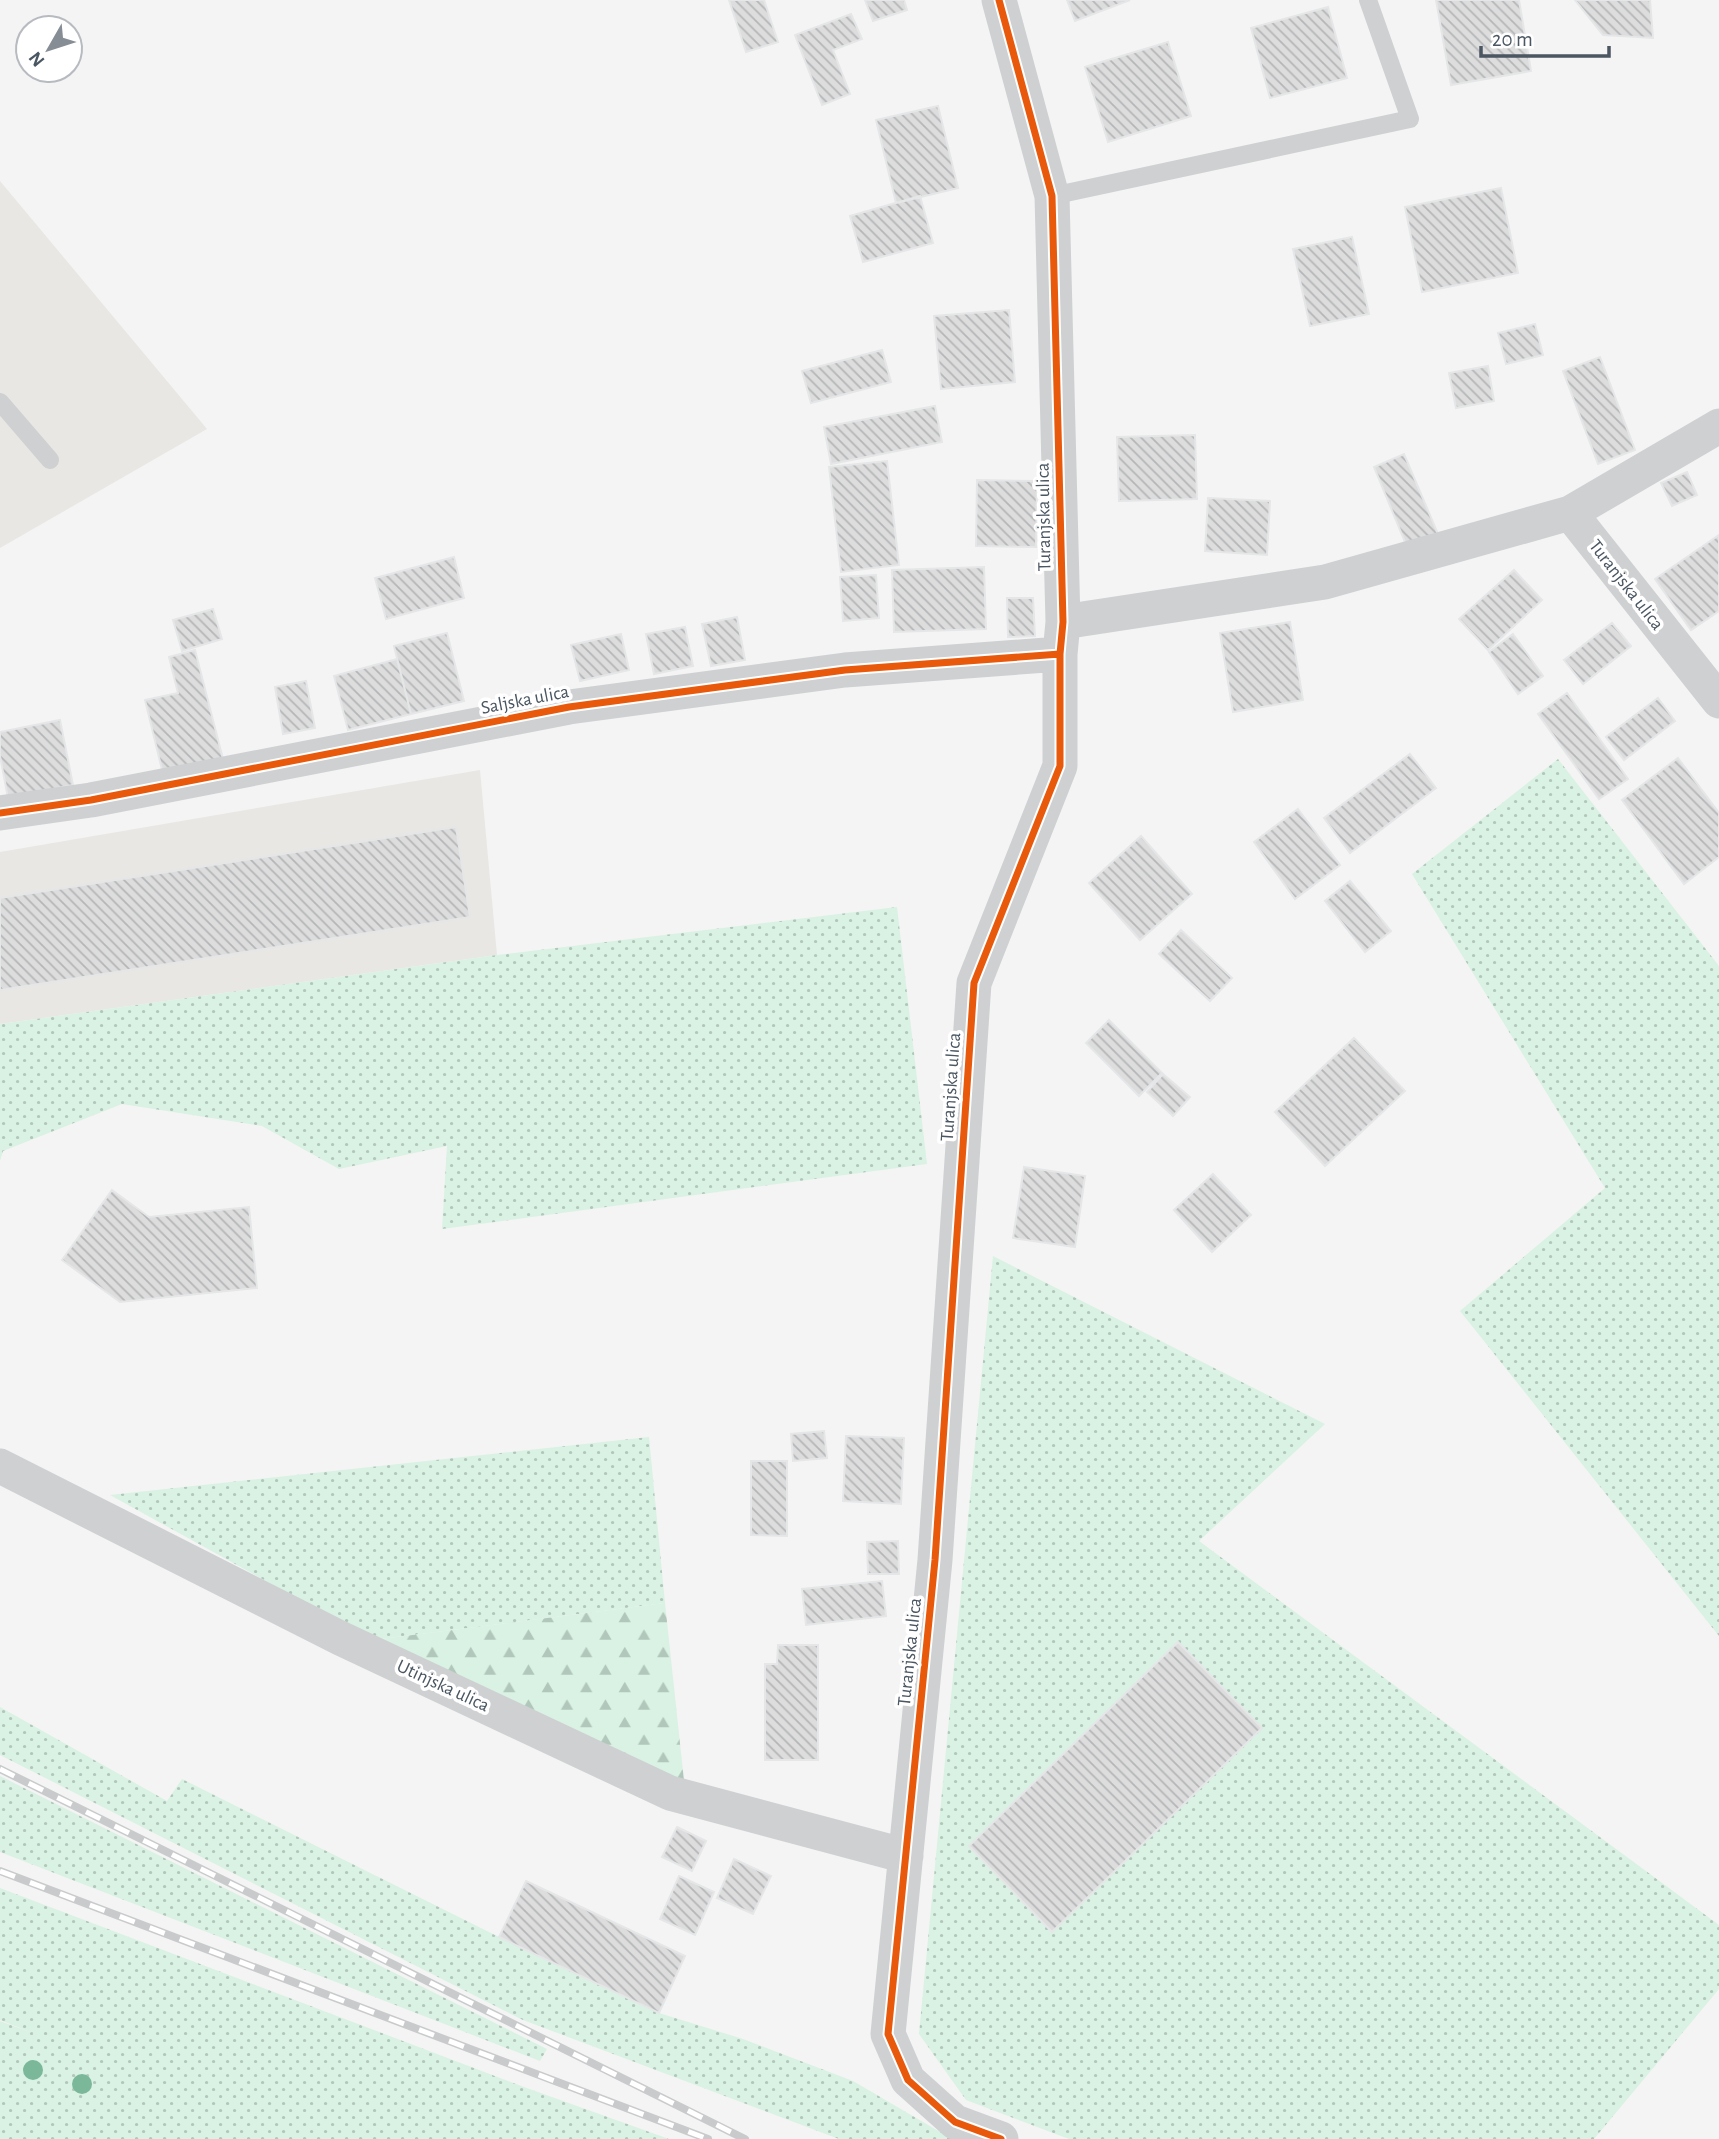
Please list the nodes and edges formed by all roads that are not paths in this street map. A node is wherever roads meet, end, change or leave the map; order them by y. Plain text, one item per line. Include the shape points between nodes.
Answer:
1 (999, 0) edge
2 (1368, 0) edge
3 (1052, 196) junction
4 (0, 402) edge
5 (1719, 426) edge
6 (50, 460) dead end
7 (1570, 513) junction
8 (1062, 638) junction
9 (1719, 701) edge
10 (0, 813) edge
11 (0, 1466) edge
12 (906, 1856) junction
13 (1001, 2139) edge

1 - 3 street, Turanjska ulica
2 - 3 lane via 1410,119
3 - 8 street, Turanjska ulica
4 - 6 lane
5 - 7 street
7 - 8 street via 1325,582
7 - 9 street, Turanjska ulica
8 - 10 street, Saljska ulica via 569,707 91,800
8 - 12 street, Turanjska ulica via 1060,766 974,983 935,1560
11 - 12 street, Utinjska ulica via 340,1638 670,1793
12 - 13 street, Turanjska ulica via 888,2034 908,2080 955,2122

